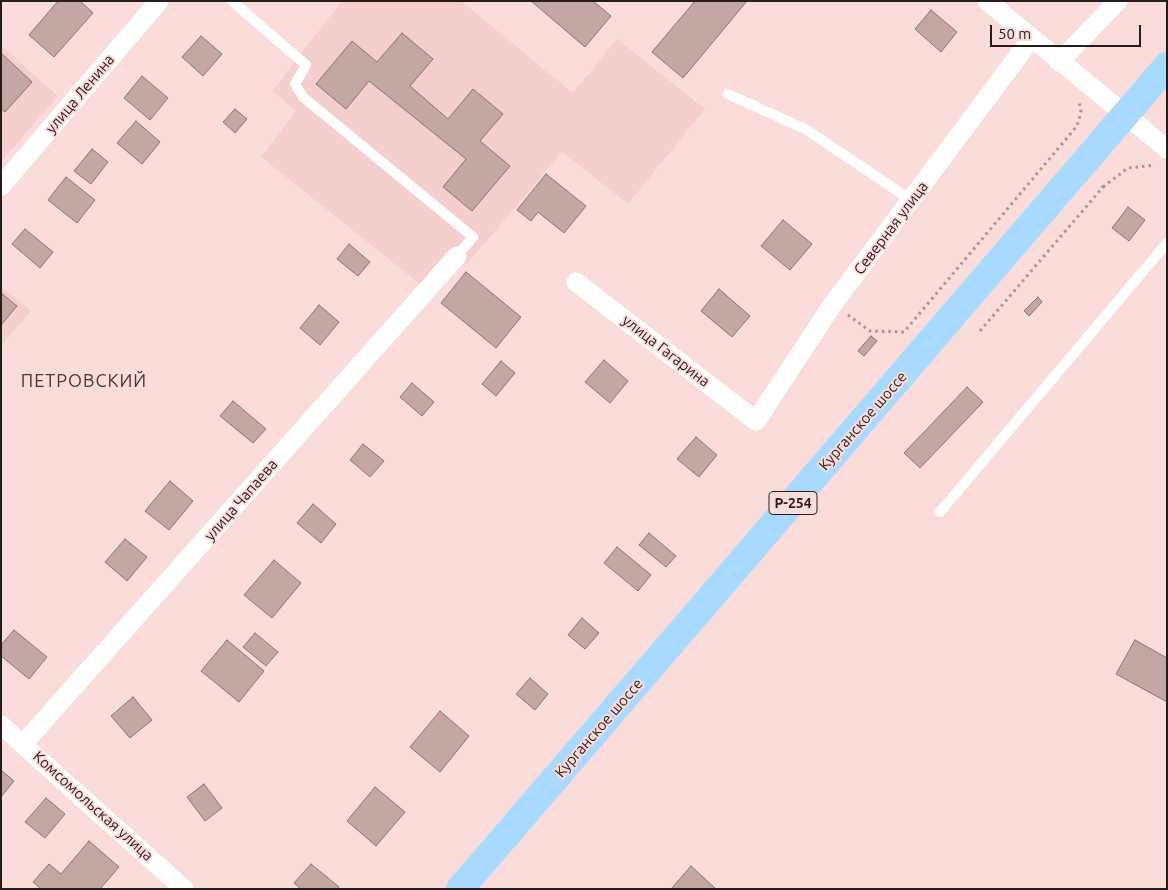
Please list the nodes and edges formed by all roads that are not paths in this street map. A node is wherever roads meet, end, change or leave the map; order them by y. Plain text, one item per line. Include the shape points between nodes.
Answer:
1 (159, 1) edge
2 (232, 1) edge
3 (987, 1) edge
4 (1118, 1) edge
5 (1032, 39) junction
6 (1059, 62) junction
7 (1167, 66) edge
8 (728, 94) dead end
9 (1124, 115) junction
10 (1165, 157) edge
11 (1, 186) edge
12 (911, 200) junction
13 (1167, 243) edge
14 (457, 256) joint
15 (576, 282) dead end
16 (756, 421) joint
17 (940, 512) dead end
18 (1, 724) edge
19 (23, 744) junction
20 (184, 889) edge
21 (460, 889) edge

1 - 11 street, улица Ленина
2 - 14 lane via 306,65 295,84 302,97 474,236
3 - 5 street
4 - 6 street
5 - 6 street
5 - 12 street, Северная улица
6 - 9 street
7 - 9 main road, Курганское шоссе / Р-254
8 - 12 lane via 807,130
9 - 10 street
9 - 21 main road, Курганское шоссе / Р-254
12 - 16 street, Северная улица via 833,304
13 - 17 lane
14 - 19 street, улица Чапаева
15 - 16 street, улица Гагарина
18 - 19 street, Комсомольская улица
19 - 20 street, Комсомольская улица

